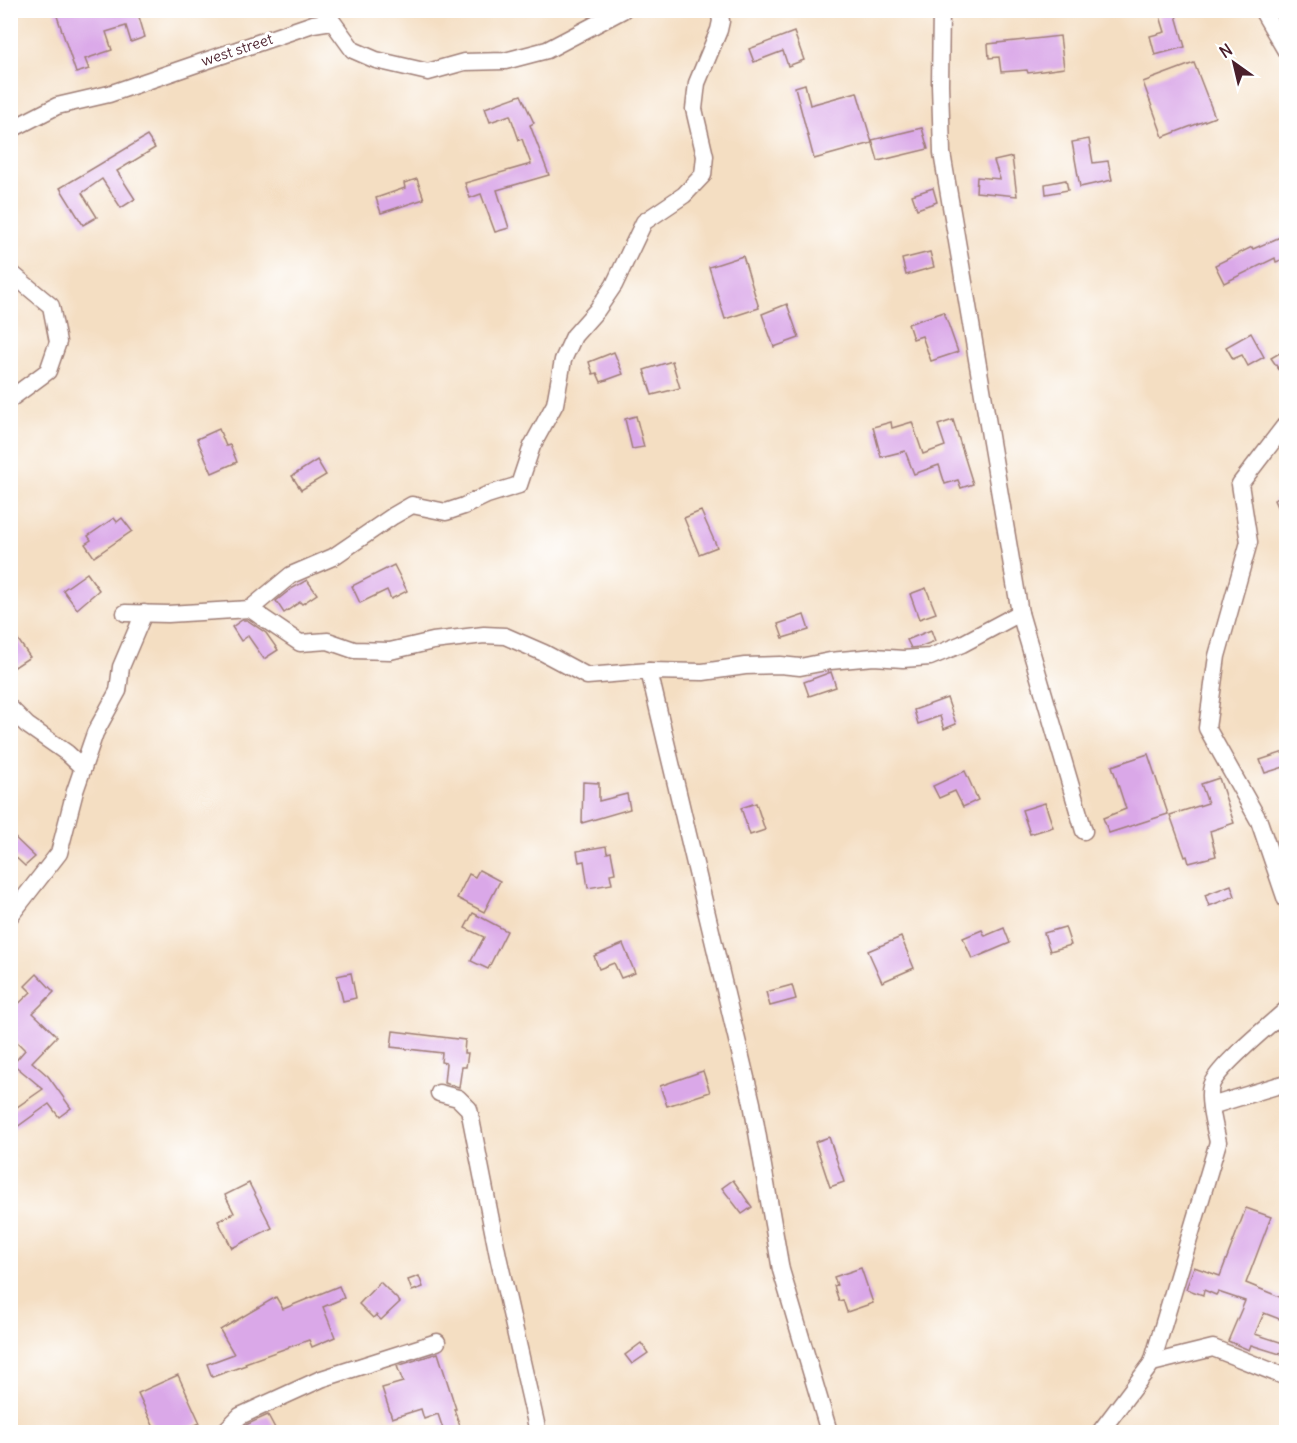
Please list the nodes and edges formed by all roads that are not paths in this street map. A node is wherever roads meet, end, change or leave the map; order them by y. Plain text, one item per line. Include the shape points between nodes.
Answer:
1 (623, 10) edge
2 (719, 10) edge
3 (941, 10) edge
4 (1262, 10) edge
5 (1287, 51) edge
6 (10, 130) edge
7 (10, 272) edge
8 (10, 399) edge
9 (1287, 424) edge
10 (250, 609) junction
11 (126, 613) dead end
12 (144, 613) junction
13 (1020, 613) junction
14 (649, 671) junction
15 (10, 708) edge
16 (83, 768) junction
17 (1084, 831) dead end
18 (1287, 900) edge
19 (10, 916) edge
20 (1287, 1011) edge
21 (1287, 1083) edge
22 (439, 1093) dead end
23 (1211, 1106) junction
24 (437, 1342) dead end
25 (1152, 1363) junction
26 (1287, 1377) edge
27 (224, 1432) edge
28 (538, 1432) edge
29 (829, 1432) edge
30 (1100, 1432) edge

1 - 6 street, west street via 547,50 505,61 464,62 428,72 376,60 353,50 332,21 313,24 109,94 57,106
2 - 10 street via 719,30 698,83 694,109 705,156 703,175 684,195 644,222 614,285 574,336 563,360 555,404 532,446 519,485 446,512 412,505 333,557 291,575
3 - 13 street via 942,153
4 - 5 street
7 - 8 street via 51,306 58,342 48,370
9 - 18 street via 1240,484 1249,542 1217,656 1207,728 1259,821
10 - 12 street
10 - 14 street via 300,643 328,641 354,650 390,651 433,641 506,636 586,676
11 - 12 street
12 - 16 street via 121,667 118,691 95,733
13 - 14 street via 930,657 874,657 800,668 780,665 703,672
13 - 17 street
14 - 29 street via 752,1103 781,1270
15 - 16 street
16 - 19 street via 59,853
20 - 23 street via 1224,1067 1210,1086
21 - 23 street
22 - 28 street via 458,1098 469,1109
23 - 25 street via 1218,1142
24 - 27 street via 321,1379 240,1416
25 - 26 street via 1213,1348
25 - 30 street

